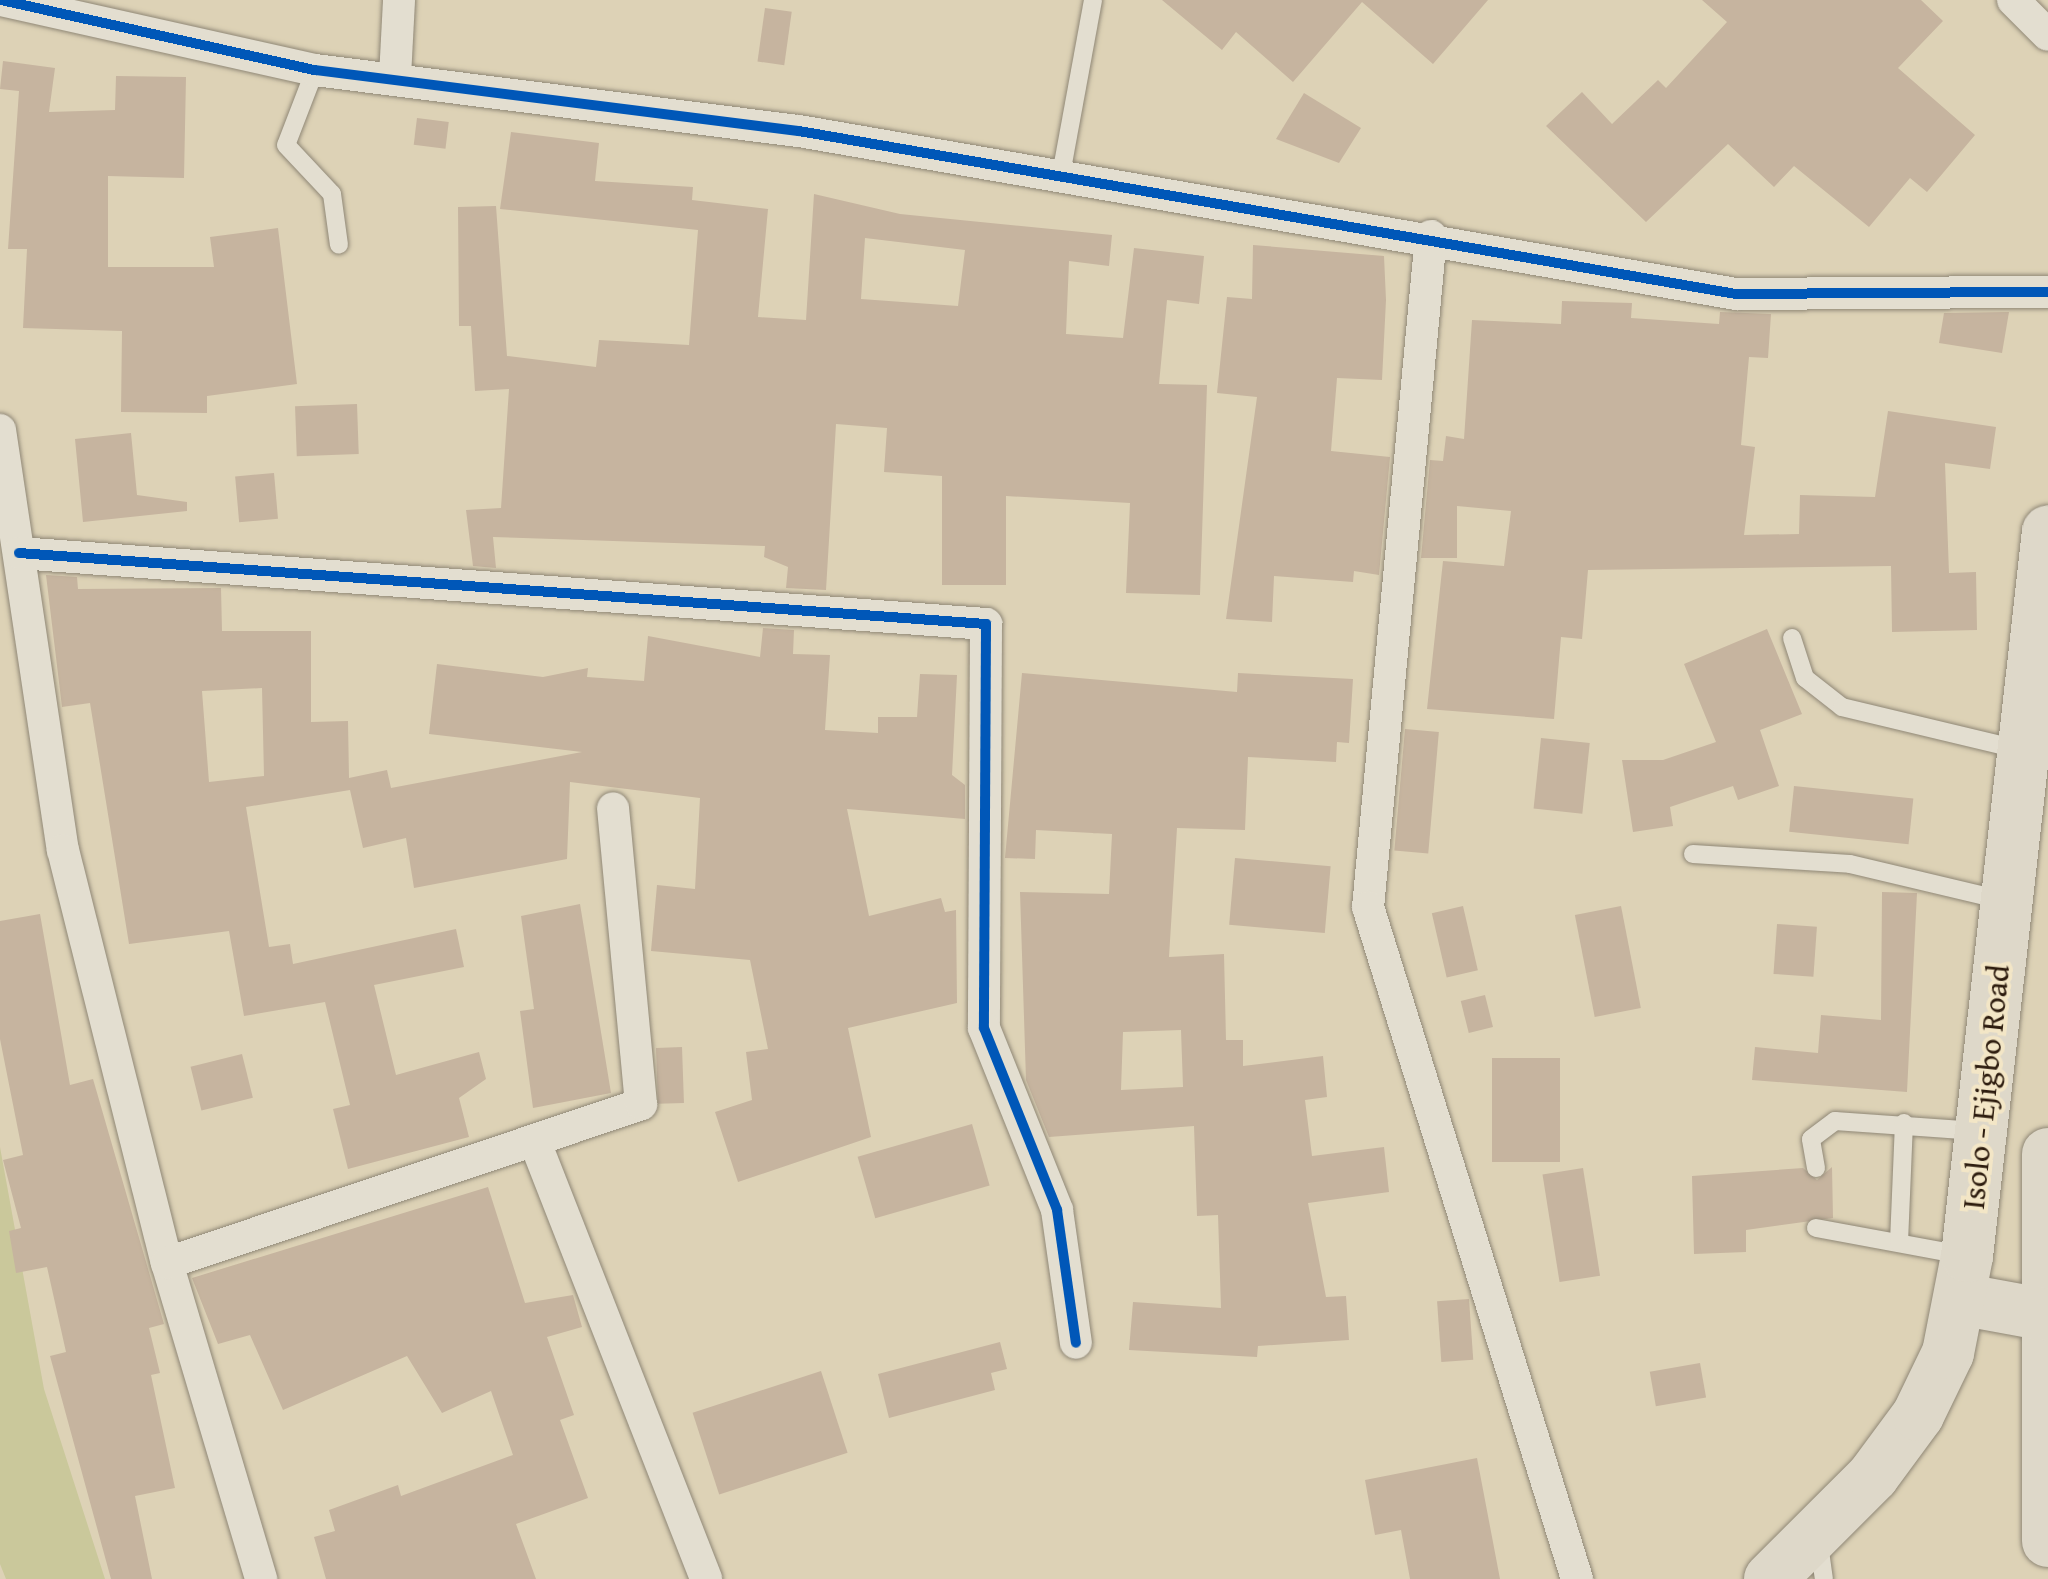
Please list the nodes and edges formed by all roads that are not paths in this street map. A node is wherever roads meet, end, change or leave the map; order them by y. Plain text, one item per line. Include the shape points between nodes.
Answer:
1 (1, 0) edge
2 (399, 0) edge
3 (1093, 0) edge
4 (2013, 0) edge
5 (2048, 35) edge
6 (314, 70) junction
7 (395, 77) junction
8 (1060, 180) junction
9 (1431, 236) junction
10 (339, 245) dead end
11 (2048, 292) edge
12 (0, 430) edge
13 (2048, 532) edge
14 (19, 552) junction
15 (1792, 638) dead end
16 (2023, 750) junction
17 (613, 808) dead end
18 (1693, 854) dead end
19 (2008, 902) junction
20 (1904, 1123) junction
21 (1980, 1131) junction
22 (534, 1142) junction
23 (2048, 1154) edge
24 (1816, 1168) dead end
25 (1816, 1228) dead end
26 (1899, 1242) junction
27 (167, 1262) junction
28 (1964, 1277) junction
29 (2047, 1315) edge
30 (1076, 1344) dead end
31 (2048, 1541) edge
32 (1820, 1556) edge
33 (260, 1579) edge
34 (706, 1579) edge
35 (1577, 1579) edge
36 (1770, 1579) edge

1 - 6 street
2 - 7 street
3 - 8 lane
4 - 5 street
6 - 7 street
6 - 10 lane via 286,144 332,194
7 - 8 street via 799,131
8 - 9 street
9 - 11 street via 1736,294
9 - 35 street via 1368,907
12 - 14 street
13 - 16 main road, Isolo - Ejigbo Road
14 - 27 street via 63,850
14 - 30 street via 986,624 984,1028 1057,1210
15 - 16 lane via 1804,678 1842,707
16 - 19 main road, Isolo - Ejigbo Road
17 - 22 street via 641,1104
18 - 19 lane via 1850,864
19 - 21 main road, Isolo - Ejigbo Road
20 - 21 lane
20 - 24 lane via 1816,1128
20 - 26 lane
21 - 28 main road, Isolo - Ejigbo Road
22 - 27 street
22 - 34 street
23 - 29 main road
25 - 26 lane
26 - 28 lane
27 - 33 street
28 - 29 main road
28 - 32 main road, Isolo - Ejigbo Road via 1918,1416
29 - 31 main road
32 - 36 main road, Isolo - Ejigbo Road

